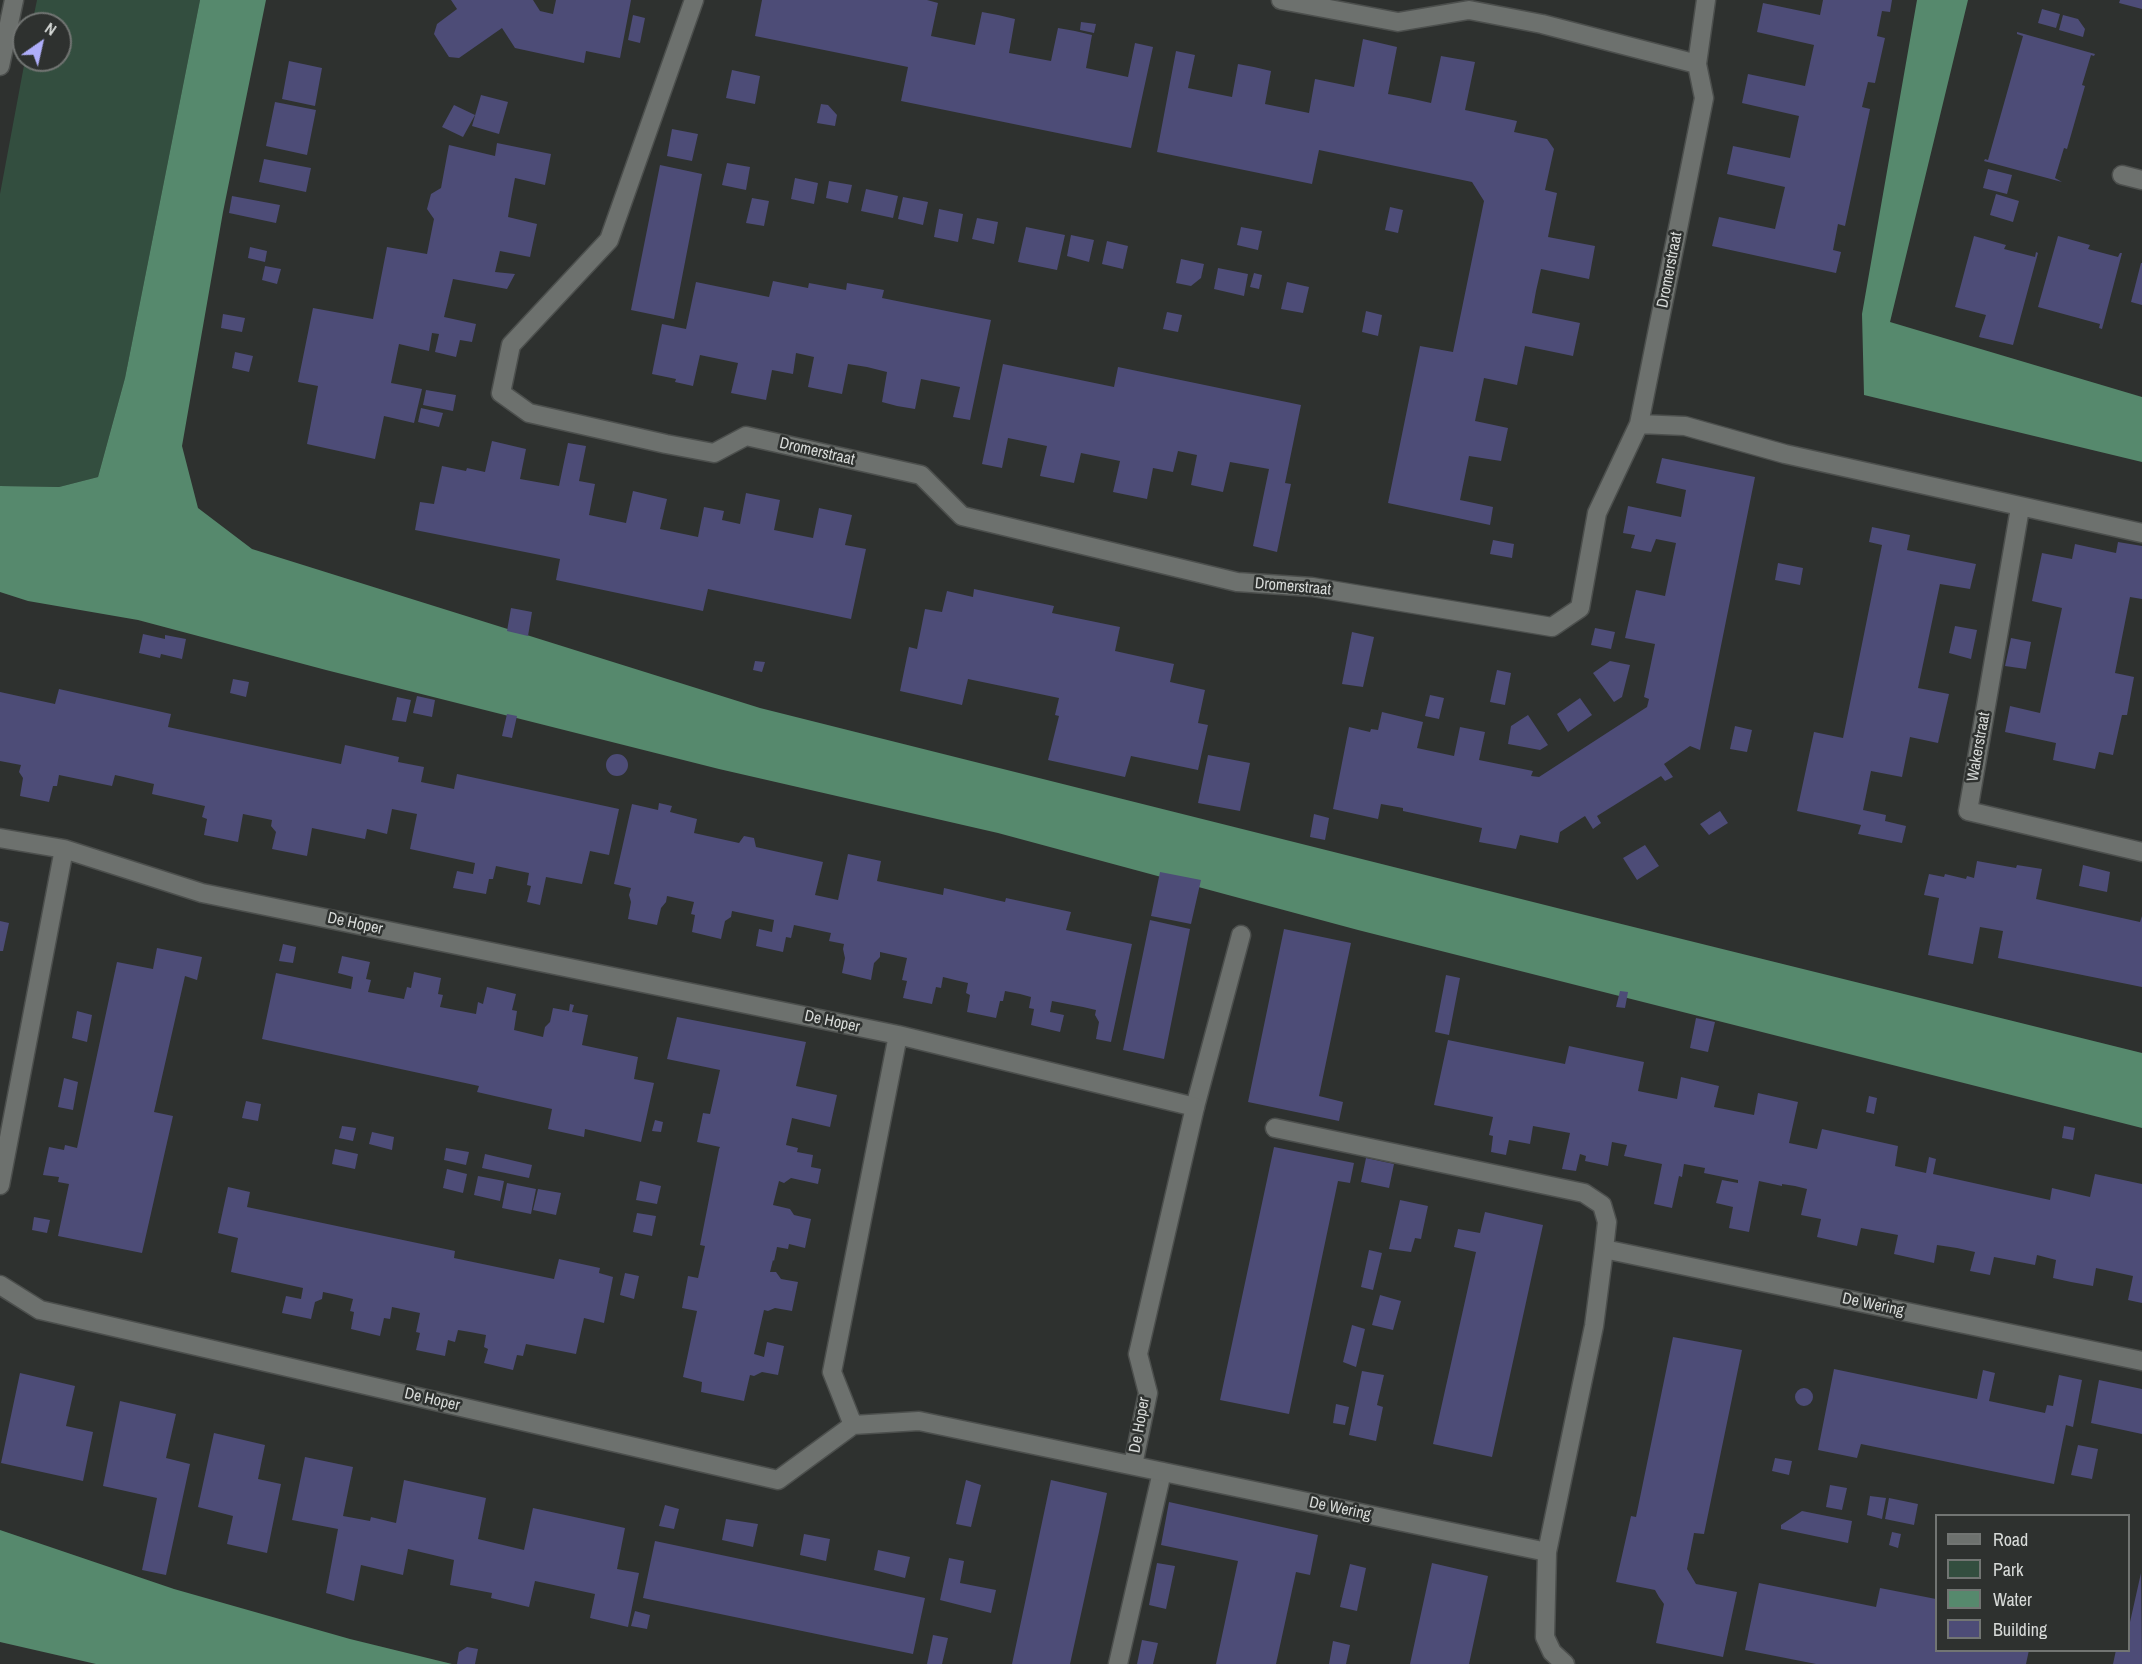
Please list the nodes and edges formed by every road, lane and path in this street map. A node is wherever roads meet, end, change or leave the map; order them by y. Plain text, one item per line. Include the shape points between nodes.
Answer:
1 (14, 0) edge
2 (694, 0) edge
3 (1281, 0) edge
4 (1706, 0) edge
5 (1697, 64) junction
6 (0, 66) edge
7 (2122, 175) dead end
8 (2142, 180) edge
9 (1639, 424) junction
10 (2020, 508) junction
11 (2142, 533) edge
12 (0, 838) edge
13 (64, 849) junction
14 (2142, 852) edge
15 (1241, 935) dead end
16 (898, 1035) junction
17 (1196, 1107) junction
18 (1275, 1128) dead end
19 (0, 1185) edge
20 (1604, 1249) junction
21 (0, 1286) edge
22 (2142, 1361) edge
23 (853, 1425) junction
24 (1133, 1465) junction
25 (1162, 1472) junction
26 (1547, 1552) junction
27 (1118, 1664) edge
28 (1565, 1664) edge

1 - 6 street
2 - 9 street, Dromerstraat via 609,240 511,345 501,393 529,412 714,453 746,436 921,476 962,516 1237,582 1312,587 1552,627 1580,608 1597,513
3 - 5 street via 1398,22 1469,10 1542,24
4 - 5 street, Dromerstraat
5 - 9 street, Dromerstraat via 1704,98
7 - 8 street
9 - 10 street via 1685,426 1785,454
10 - 11 street
10 - 14 street, Wakerstraat via 1968,811
12 - 13 street, De Hoper
13 - 16 street, De Hoper via 202,893
13 - 19 street
15 - 17 street, De Hoper
16 - 17 street, De Hoper
16 - 23 street via 832,1372
17 - 24 street, De Hoper via 1138,1354 1148,1393
18 - 20 street via 1584,1193 1602,1205 1607,1221
20 - 22 street, De Wering
20 - 26 street via 1594,1326
21 - 23 street, De Hoper via 40,1310 777,1480
23 - 24 street, De Hoper via 919,1421
24 - 25 street, De Wering
25 - 26 street, De Wering
25 - 27 street
26 - 28 street via 1545,1637 1552,1652

